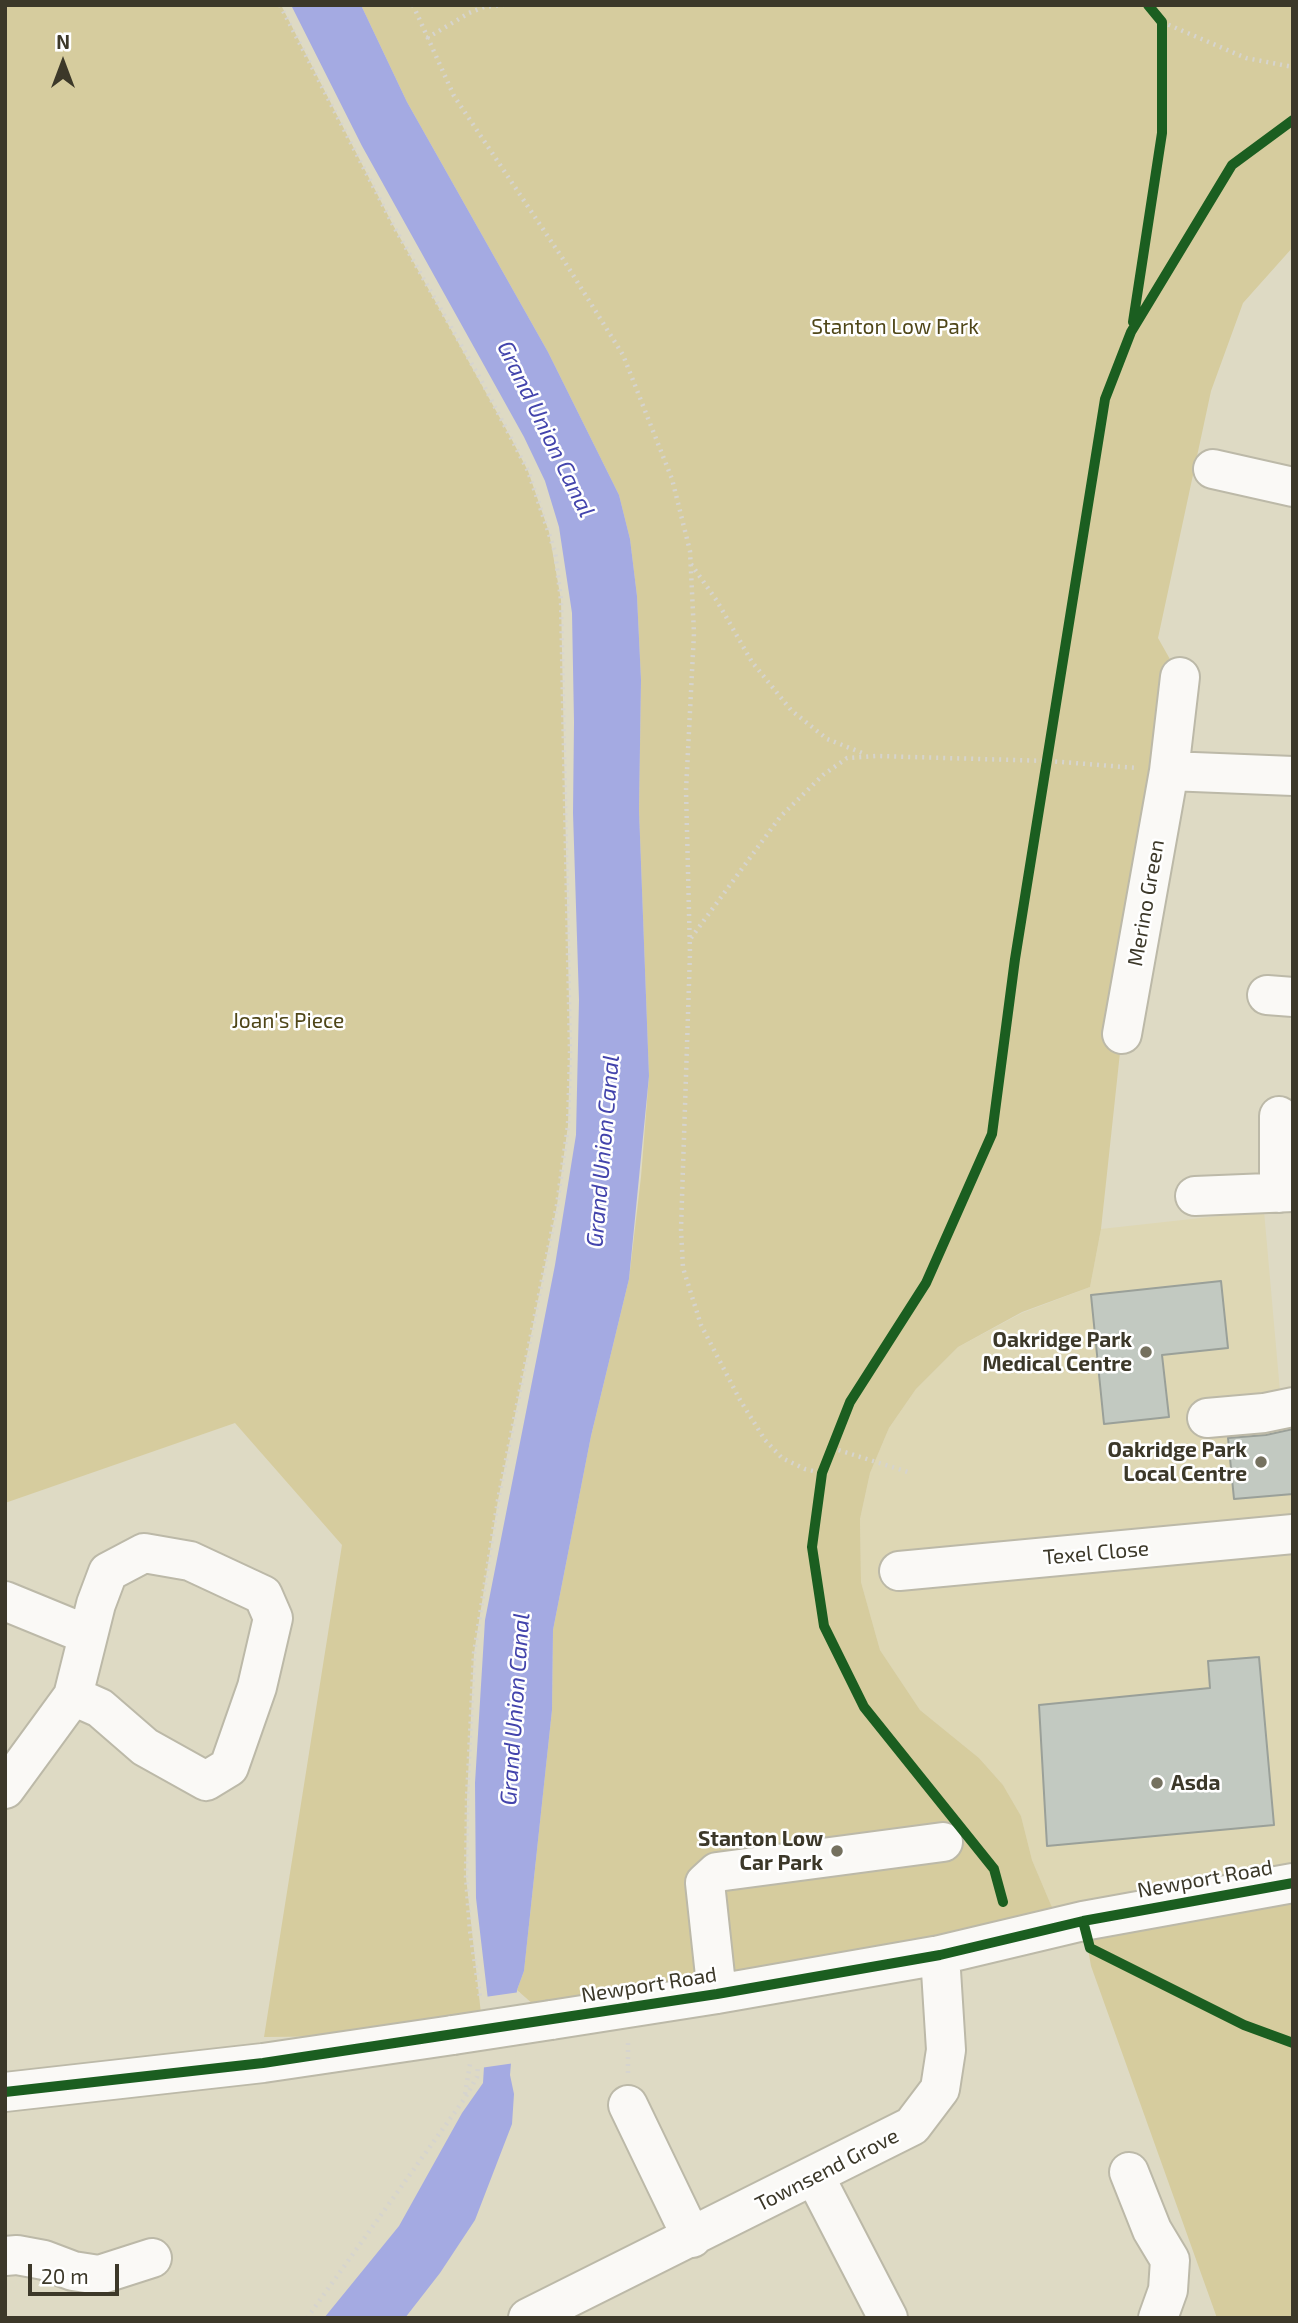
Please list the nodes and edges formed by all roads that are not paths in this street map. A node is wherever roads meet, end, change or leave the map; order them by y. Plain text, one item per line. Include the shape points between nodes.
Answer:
1 (1214, 466) dead end
2 (1293, 487) edge
3 (1180, 677) dead end
4 (1169, 771) junction
5 (1293, 776) edge
6 (1122, 1034) dead end
7 (1279, 1116) dead end
8 (1286, 1192) edge
9 (1195, 1196) dead end
10 (1293, 1406) edge
11 (1207, 1418) dead end
12 (1293, 1534) edge
13 (899, 1571) dead end
14 (5, 1601) edge
15 (92, 1619) junction
16 (73, 1696) junction
17 (5, 1789) edge
18 (943, 1842) dead end
19 (1293, 1883) edge
20 (940, 1955) junction
21 (716, 1994) junction
22 (5, 2092) edge
23 (628, 2105) road end
24 (1129, 2172) dead end
25 (815, 2177) junction
26 (692, 2238) junction
27 (5, 2256) edge
28 (152, 2258) dead end
29 (572, 2309) edge
30 (528, 2318) edge
31 (888, 2318) edge
32 (1158, 2318) edge

1 - 2 street
3 - 4 street, Merino Green
4 - 5 street
4 - 6 street, Merino Green
7 - 8 street
8 - 9 street
10 - 11 street
12 - 13 street, Texel Close
14 - 15 street
15 - 16 street
15 - 16 street via 108,1572 144,1553 190,1561 263,1595 273,1618 257,1687 229,1767 206,1781 145,1746 100,1708
16 - 17 street
18 - 21 street via 716,1872 705,1882
19 - 20 street, Newport Road via 1083,1921
20 - 21 street, Newport Road
20 - 25 street, Townsend Grove via 946,2050 940,2089 912,2126
21 - 22 street, Newport Road, bridge via 551,2020 466,2043
23 - 26 street
24 - 32 street via 1152,2231 1170,2260 1168,2290
25 - 26 street, Townsend Grove
25 - 31 street
26 - 29 street, Townsend Grove
27 - 28 street via 44,2260 99,2275
29 - 30 street, Townsend Grove

